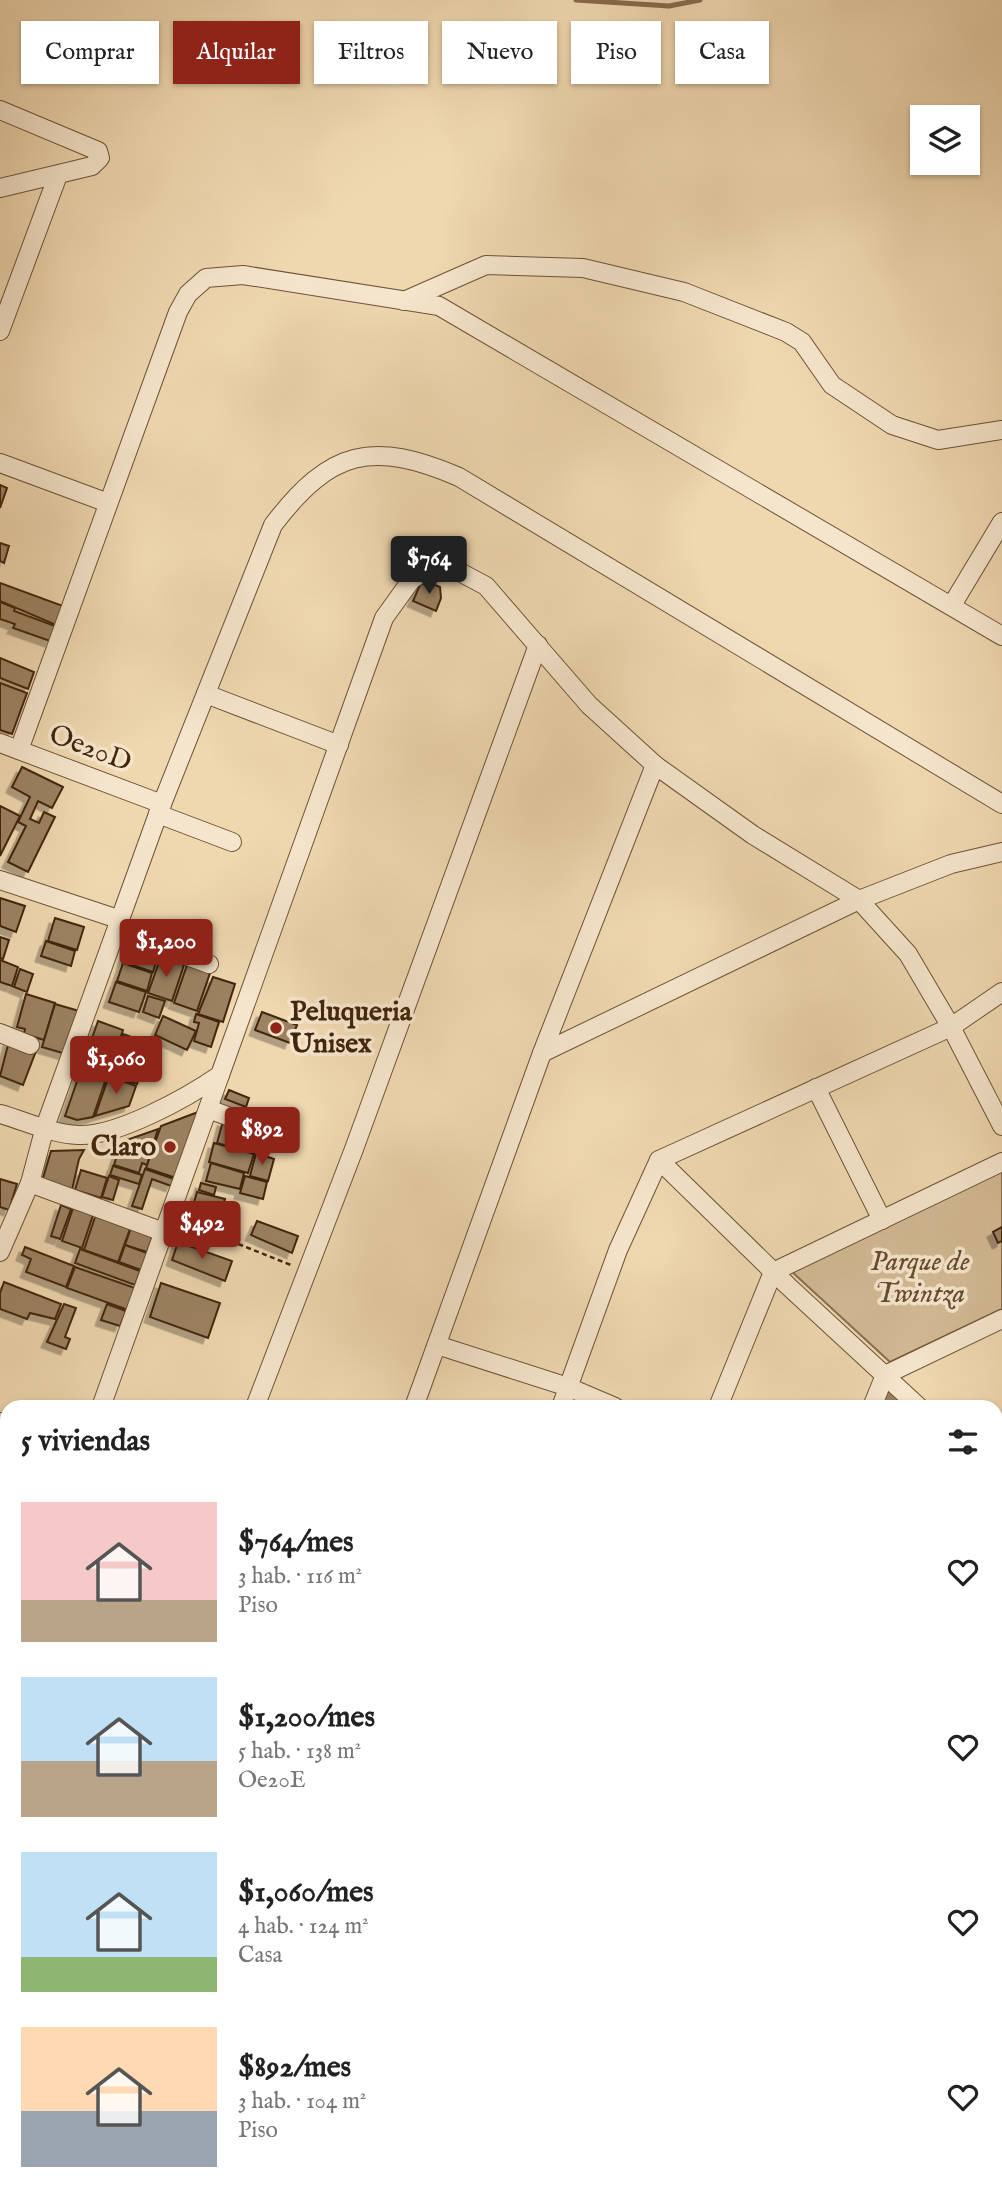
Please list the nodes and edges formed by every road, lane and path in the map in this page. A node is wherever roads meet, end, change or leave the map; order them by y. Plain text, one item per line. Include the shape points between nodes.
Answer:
1 (0, 110) edge
2 (58, 175) junction
3 (0, 188) edge
4 (404, 301) junction
5 (0, 331) edge
6 (1002, 430) edge
7 (0, 463) edge
8 (108, 503) junction
9 (1002, 522) edge
10 (951, 605) junction
11 (1002, 636) edge
12 (538, 645) junction
13 (206, 694) junction
14 (0, 743) edge
15 (339, 745) junction
16 (19, 750) junction
17 (655, 765) junction
18 (1002, 804) edge
19 (160, 809) junction
20 (232, 842) dead end
21 (1002, 852) edge
22 (0, 880) edge
23 (859, 900) junction
24 (119, 925) junction
25 (209, 964) dead end
26 (1002, 992) edge
27 (951, 1027) junction
28 (0, 1033) edge
29 (30, 1045) dead end
30 (542, 1053) junction
31 (220, 1075) junction
32 (816, 1088) junction
33 (208, 1109) junction
34 (0, 1114) edge
35 (1002, 1126) edge
36 (45, 1127) junction
37 (283, 1136) dead end
38 (659, 1160) junction
39 (1002, 1162) edge
40 (30, 1184) junction
41 (882, 1220) junction
42 (169, 1225) junction
43 (0, 1252) edge
44 (307, 1271) junction
45 (773, 1272) junction
46 (1002, 1319) edge
47 (437, 1345) junction
48 (885, 1375) junction
49 (568, 1387) junction
50 (104, 1400) edge
51 (258, 1400) edge
52 (417, 1400) edge
53 (563, 1400) edge
54 (599, 1400) edge
55 (721, 1400) edge
56 (875, 1400) edge
57 (912, 1400) edge

1 - 2 street via 98,151 100,158 92,166
2 - 3 street
2 - 5 street
4 - 6 street via 486,265 583,268 618,275 684,292 786,332 802,342 832,385 892,425 938,440
4 - 8 street via 243,275 206,278 178,312
4 - 10 street via 439,306
7 - 8 street
8 - 16 street
9 - 10 street
10 - 11 street
12 - 15 street via 486,586 456,570 425,572 412,579 384,618
12 - 17 street via 589,705
12 - 44 street
13 - 15 street
13 - 18 street via 273,525 296,494 336,464 391,454 459,477
13 - 19 street
14 - 16 street, Oe20D
15 - 31 street
16 - 19 street, Oe20D
17 - 23 street via 753,835
17 - 30 street
19 - 20 street, Oe20D
19 - 24 street
21 - 23 street via 951,864
22 - 24 street
23 - 27 street via 908,954
23 - 30 street
24 - 25 street
24 - 36 street
26 - 27 street
27 - 32 street
27 - 35 street
28 - 29 street
30 - 47 street
31 - 33 street
31 - 36 street via 164,1107 99,1133 75,1135
32 - 38 street
32 - 41 street
33 - 37 street
33 - 42 street
34 - 36 street
36 - 40 street
38 - 45 street
38 - 49 street via 618,1250
39 - 41 street
40 - 42 street
40 - 43 street
41 - 45 street
42 - 44 path
42 - 50 street
44 - 51 street
45 - 48 street
45 - 55 street
46 - 48 street
47 - 49 street
47 - 52 street
48 - 56 street
48 - 57 street
49 - 53 street
49 - 54 street

